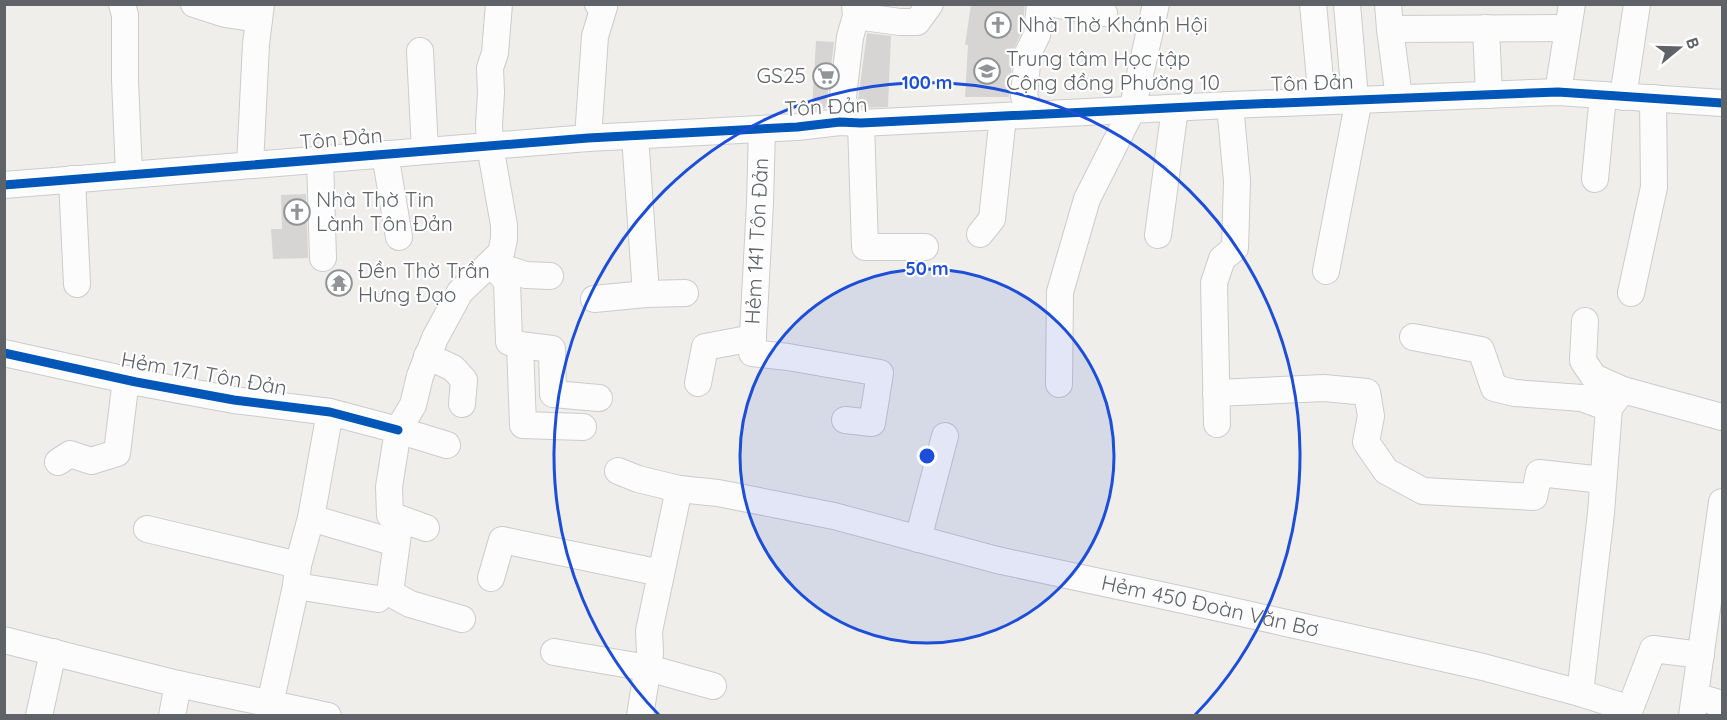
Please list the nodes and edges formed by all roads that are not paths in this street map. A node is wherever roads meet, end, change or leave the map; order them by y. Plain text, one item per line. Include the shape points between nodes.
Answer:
1 (122, 4) edge
2 (194, 4) edge
3 (499, 4) edge
4 (598, 4) edge
5 (930, 4) edge
6 (1040, 4) edge
7 (1054, 4) edge
8 (1156, 4) edge
9 (1312, 4) edge
10 (1347, 4) edge
11 (1637, 4) edge
12 (856, 10) edge
13 (260, 12) edge
14 (1104, 13) dead end
15 (1389, 16) edge
16 (1570, 16) edge
17 (1486, 28) junction
18 (420, 51) dead end
19 (1558, 92) junction
20 (1489, 95) junction
21 (1613, 96) junction
22 (1399, 98) junction
23 (1357, 99) junction
24 (1653, 99) junction
25 (1322, 101) junction
26 (1722, 103) edge
27 (1230, 105) junction
28 (1175, 108) junction
29 (1132, 110) junction
30 (1031, 114) junction
31 (1003, 116) junction
32 (851, 122) junction
33 (762, 129) junction
34 (635, 136) junction
35 (588, 138) junction
36 (490, 146) junction
37 (425, 151) junction
38 (385, 154) junction
39 (320, 159) junction
40 (250, 165) junction
41 (129, 174) junction
42 (72, 179) junction
43 (1595, 179) dead end
44 (4, 185) edge
45 (980, 234) dead end
46 (1158, 235) dead end
47 (399, 237) dead end
48 (925, 248) dead end
49 (323, 258) dead end
50 (490, 264) junction
51 (1326, 271) dead end
52 (550, 276) dead end
53 (77, 284) dead end
54 (685, 293) dead end
55 (1631, 293) dead end
56 (646, 294) junction
57 (594, 299) dead end
58 (1585, 321) dead end
59 (1413, 337) dead end
60 (520, 345) junction
61 (752, 345) junction
62 (4, 353) edge
63 (427, 356) junction
64 (126, 379) junction
65 (698, 383) dead end
66 (1059, 384) dead end
67 (1216, 393) junction
68 (599, 398) dead end
69 (1616, 399) junction
70 (462, 404) dead end
71 (330, 412) junction
72 (1722, 417) edge
73 (845, 420) dead end
74 (1217, 424) dead end
75 (582, 427) dead end
76 (398, 430) junction
77 (945, 436) dead end
78 (447, 445) dead end
79 (58, 462) dead end
80 (618, 471) dead end
81 (1603, 480) junction
82 (679, 489) junction
83 (1722, 502) edge
84 (311, 518) junction
85 (426, 528) dead end
86 (147, 530) dead end
87 (398, 531) junction
88 (918, 539) junction
89 (661, 573) junction
90 (297, 576) junction
91 (491, 578) dead end
92 (378, 599) dead end
93 (462, 619) dead end
94 (4, 640) edge
95 (53, 652) junction
96 (554, 652) dead end
97 (1701, 655) junction
98 (648, 668) junction
99 (178, 684) junction
100 (713, 686) dead end
101 (1580, 693) junction
102 (270, 704) junction
103 (1722, 704) edge
104 (1694, 706) edge
105 (1629, 712) edge
106 (39, 716) edge
107 (172, 716) edge
108 (328, 716) edge
109 (640, 716) edge

1 - 41 street
2 - 13 street via 225,14
3 - 36 street via 490,68
4 - 35 street via 604,7 595,36
5 - 12 street via 917,22 900,22
6 - 30 street via 1037,35 1028,53 1024,96
7 - 14 street
8 - 29 street
9 - 25 street
10 - 23 street
11 - 21 street
12 - 32 street via 850,37
13 - 40 street
15 - 17 street
15 - 22 street
16 - 17 street
16 - 19 street
17 - 20 street
18 - 37 street
19 - 20 street, Tôn Đản
19 - 21 street, Tôn Đản
20 - 22 street, Tôn Đản
21 - 24 street, Tôn Đản
21 - 43 street
22 - 23 street, Tôn Đản
23 - 25 street, Tôn Đản
23 - 51 street
24 - 26 street, Tôn Đản
24 - 55 street via 1654,187
25 - 27 street, Tôn Đản
27 - 28 street, Tôn Đản
27 - 67 street via 1238,181 1235,248 1222,259 1214,283
28 - 29 street, Tôn Đản
28 - 46 street
29 - 30 street, Tôn Đản
29 - 66 street via 1088,199 1060,292
30 - 31 street, Tôn Đản
31 - 32 street, Tôn Đản
31 - 45 street via 992,219
32 - 33 street, Tôn Đản
32 - 48 street via 865,247
33 - 34 street, Tôn Đản
33 - 61 street, Hẻm 141 Tôn Đản
34 - 35 street, Tôn Đản
34 - 56 street
35 - 36 street, Tôn Đản
36 - 37 street, Tôn Đản
36 - 50 street via 504,225 501,253
37 - 38 street, Tôn Đản
38 - 39 street, Tôn Đản
38 - 47 street
39 - 40 street, Tôn Đản
39 - 49 street
40 - 41 street, Tôn Đản
41 - 42 street, Tôn Đản
42 - 44 street, Tôn Đản
42 - 53 street
50 - 52 street via 526,275
50 - 60 street via 507,281 509,342
50 - 63 street via 460,292
54 - 56 street
56 - 57 street
58 - 69 street via 1583,361
59 - 69 street via 1481,350 1494,388 1515,393
60 - 68 street via 552,349 553,394
60 - 75 street via 523,425
61 - 65 street via 705,347
61 - 73 street via 788,357 880,373 872,423
62 - 64 street, Hẻm 171 Tôn Đản
63 - 70 street via 453,368 464,380
63 - 76 street via 413,405
64 - 71 street, Hẻm 171 Tôn Đản via 234,400
64 - 79 street via 117,453 91,461 70,454
67 - 74 street
67 - 81 street via 1324,388 1367,392 1371,417 1366,442 1386,471 1423,491 1534,497 1539,473
69 - 72 street
69 - 81 street
71 - 76 street, Hẻm 171 Tôn Đản
71 - 84 street
76 - 78 street, Hẻm 171 Tôn Đản
76 - 87 street via 389,506
77 - 88 street
80 - 82 street, Hẻm 450 Đoàn Văn Bơ
81 - 101 street
82 - 88 street, Hẻm 450 Đoàn Văn Bơ via 834,516
82 - 89 street
83 - 97 street
84 - 87 street
84 - 90 street
85 - 87 street
86 - 90 street
87 - 93 street via 390,593 410,604
88 - 101 street, Hẻm 450 Đoàn Văn Bơ via 997,560 1483,667
89 - 91 street via 502,540
89 - 98 street via 649,631
90 - 92 street
90 - 102 street
94 - 95 street
95 - 99 street
95 - 106 street
96 - 98 street
97 - 104 street
97 - 105 street, Hẻm 450 Đoàn Văn Bơ via 1653,649
98 - 100 street
98 - 109 street
99 - 102 street
99 - 107 street
101 - 105 street, Hẻm 450 Đoàn Văn Bơ
102 - 108 street
103 - 104 street

